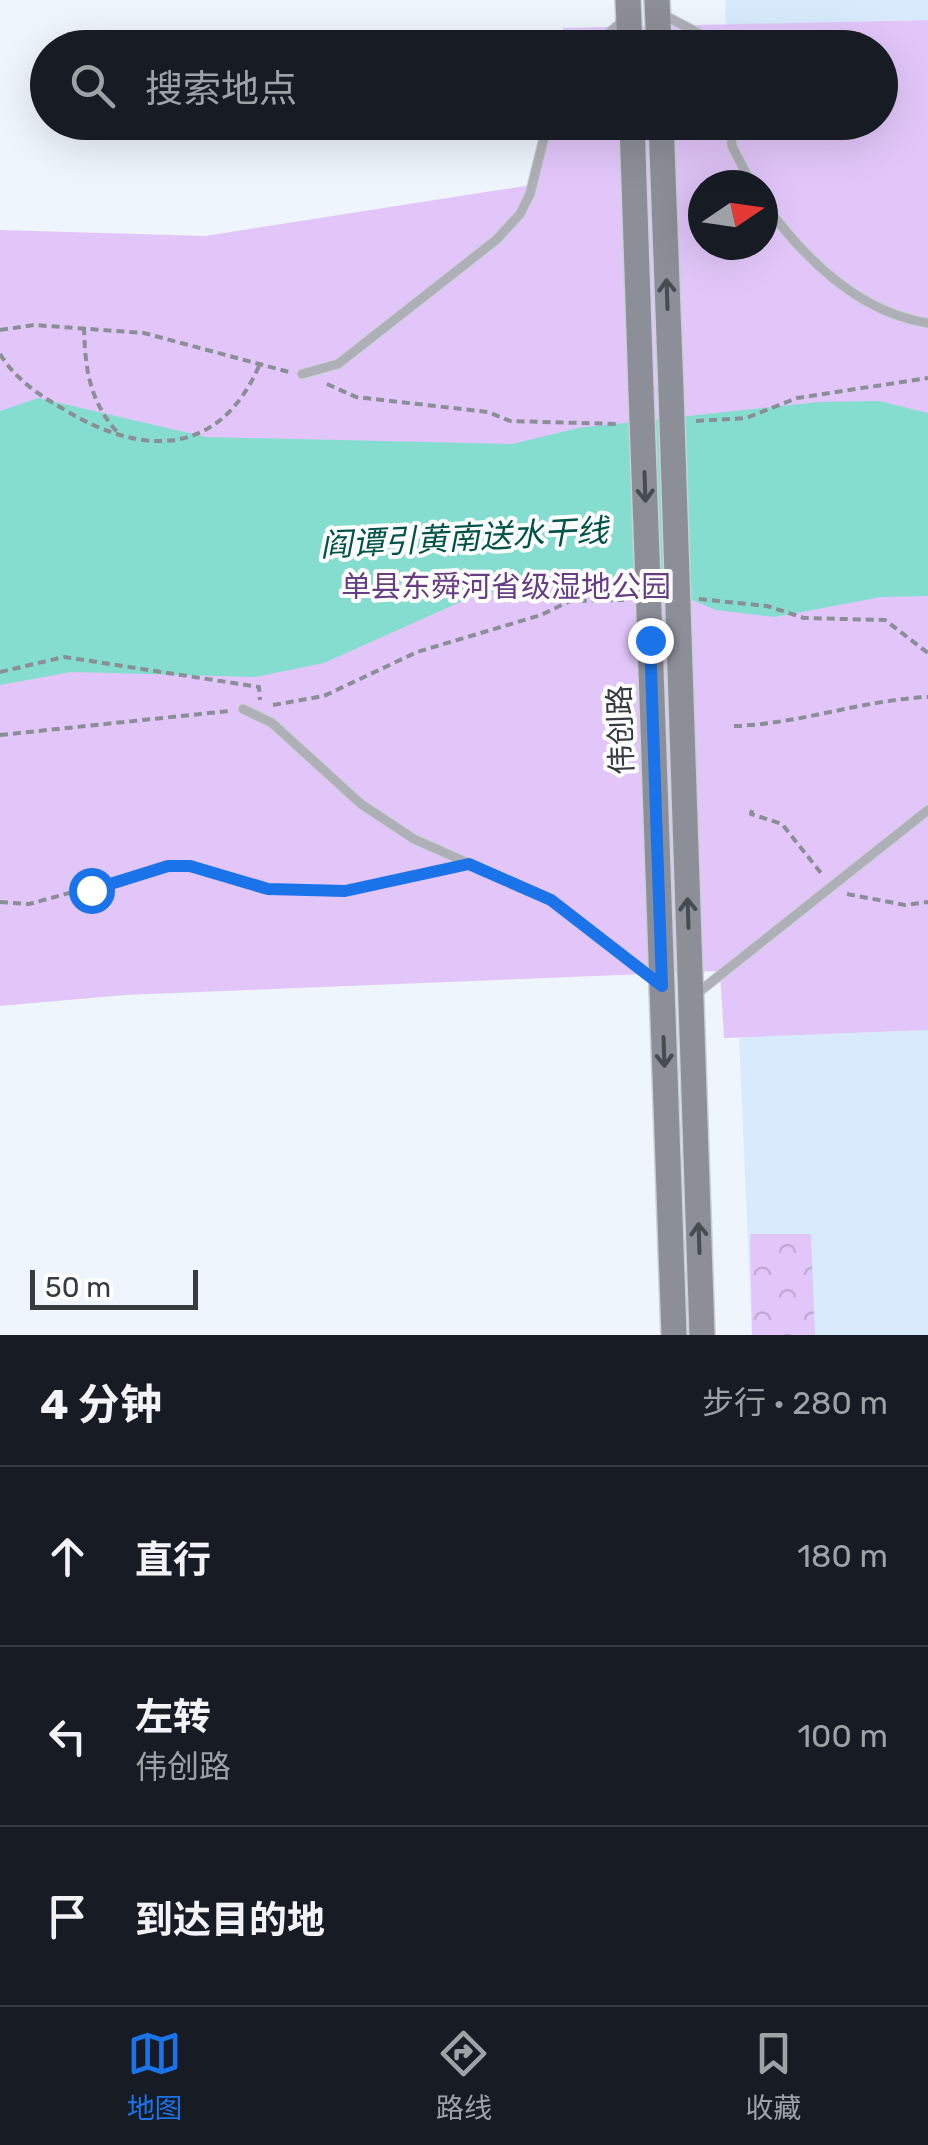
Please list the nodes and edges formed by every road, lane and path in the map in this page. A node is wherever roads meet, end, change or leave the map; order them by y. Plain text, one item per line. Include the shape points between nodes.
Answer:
1 (658, 6) edge
2 (628, 8) edge
3 (608, 30) edge
4 (694, 30) edge
5 (544, 140) edge
6 (633, 140) edge
7 (663, 140) edge
8 (732, 140) edge
9 (744, 170) edge
10 (778, 222) edge
11 (928, 323) edge
12 (84, 326) junction
13 (0, 330) edge
14 (0, 354) edge
15 (259, 366) junction
16 (302, 374) junction
17 (928, 378) edge
18 (678, 422) dead end
19 (623, 424) dead end
20 (120, 435) junction
21 (627, 600) dead end
22 (684, 600) dead end
23 (928, 653) edge
24 (0, 672) edge
25 (928, 697) edge
26 (244, 709) joint
27 (734, 726) dead end
28 (0, 735) edge
29 (928, 810) edge
30 (469, 864) junction
31 (0, 902) edge
32 (662, 986) junction
33 (691, 998) junction
34 (674, 1335) edge
35 (702, 1335) edge

1 - 4 lane
2 - 3 lane
5 - 16 lane via 530,194 496,240 338,364
6 -> 32 street, 伟创路, bridge
33 -> 7 street, 伟创路, bridge
8 - 9 lane
10 - 11 lane via 856,298 899,319
12 - 13 path
12 - 15 path via 144,333
12 - 20 path via 93,396
14 - 20 path via 32,390
15 - 16 path
15 - 20 path via 246,396 212,428 185,440
16 - 19 path via 356,397 398,404 530,422
17 - 18 path via 797,398 746,418
21 - 24 path via 570,601 417,652 324,696 261,706 259,688 64,657
22 - 23 path via 767,606 804,618 885,620
25 - 27 path
26 - 28 path
26 - 30 lane via 272,723 361,804
29 - 33 lane
30 - 31 path via 345,891 268,889 168,866 28,904
30 - 32 lane via 551,900
32 -> 34 street, 伟创路
35 -> 33 street, 伟创路

